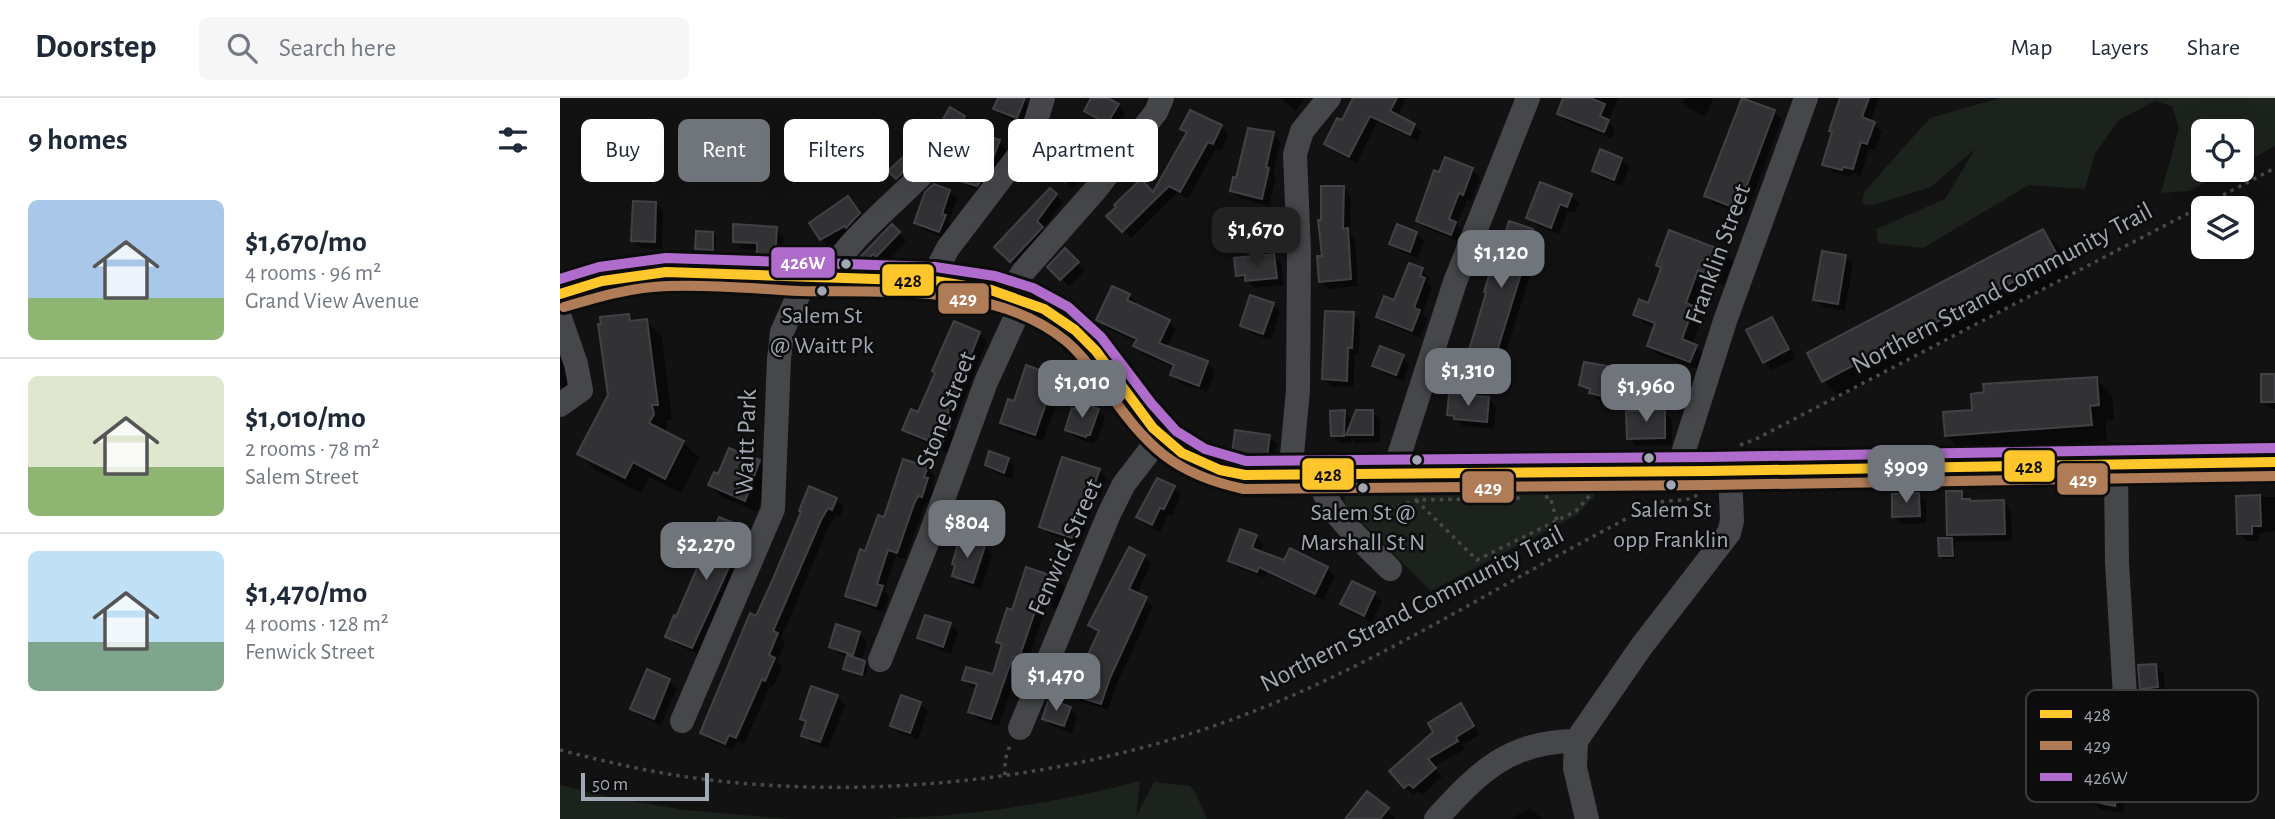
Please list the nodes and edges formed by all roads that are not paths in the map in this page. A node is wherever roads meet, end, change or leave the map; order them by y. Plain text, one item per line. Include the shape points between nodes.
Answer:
1 (1044, 98) edge
2 (1162, 98) edge
3 (1329, 98) edge
4 (1528, 98) edge
5 (1805, 98) edge
6 (915, 182) edge
7 (816, 277) junction
8 (936, 281) junction
9 (560, 294) edge
10 (1017, 297) junction
11 (560, 318) edge
12 (560, 405) edge
13 (1161, 436) junction
14 (2275, 462) edge
15 (2116, 465) junction
16 (1681, 471) junction
17 (1730, 471) junction
18 (1393, 474) junction
19 (1319, 475) junction
20 (1290, 476) junction
21 (1390, 569) dead end
22 (880, 660) dead end
23 (2125, 690) edge
24 (682, 721) dead end
25 (1020, 728) road end
26 (1576, 741) junction
27 (1436, 819) edge
28 (1587, 819) edge

1 - 8 street via 1022,151 948,248
2 - 10 street, Stone Street via 1114,166 1023,272
3 - 20 street via 1302,131 1295,154 1298,390
4 - 18 street via 1455,282
5 - 16 street, Franklin Street via 1725,321
6 - 7 street, Waitt Park via 832,270
7 - 8 main road
7 - 9 main road via 650,274 602,281
7 - 24 street, Waitt Park via 796,302 782,332 773,509
8 - 10 main road
10 - 13 main road via 1081,336
10 - 22 street, Stone Street
11 - 12 street via 581,390
13 - 20 main road via 1187,457 1219,470
13 - 25 street, Fenwick Street via 1109,514
14 - 15 main road
15 - 17 main road
15 - 23 street
16 - 17 main road
16 - 18 main road
17 - 26 street via 1729,533
18 - 19 main road
19 - 20 main road
19 - 21 street via 1329,503
26 - 27 street via 1555,741 1496,761
26 - 28 street via 1575,768

